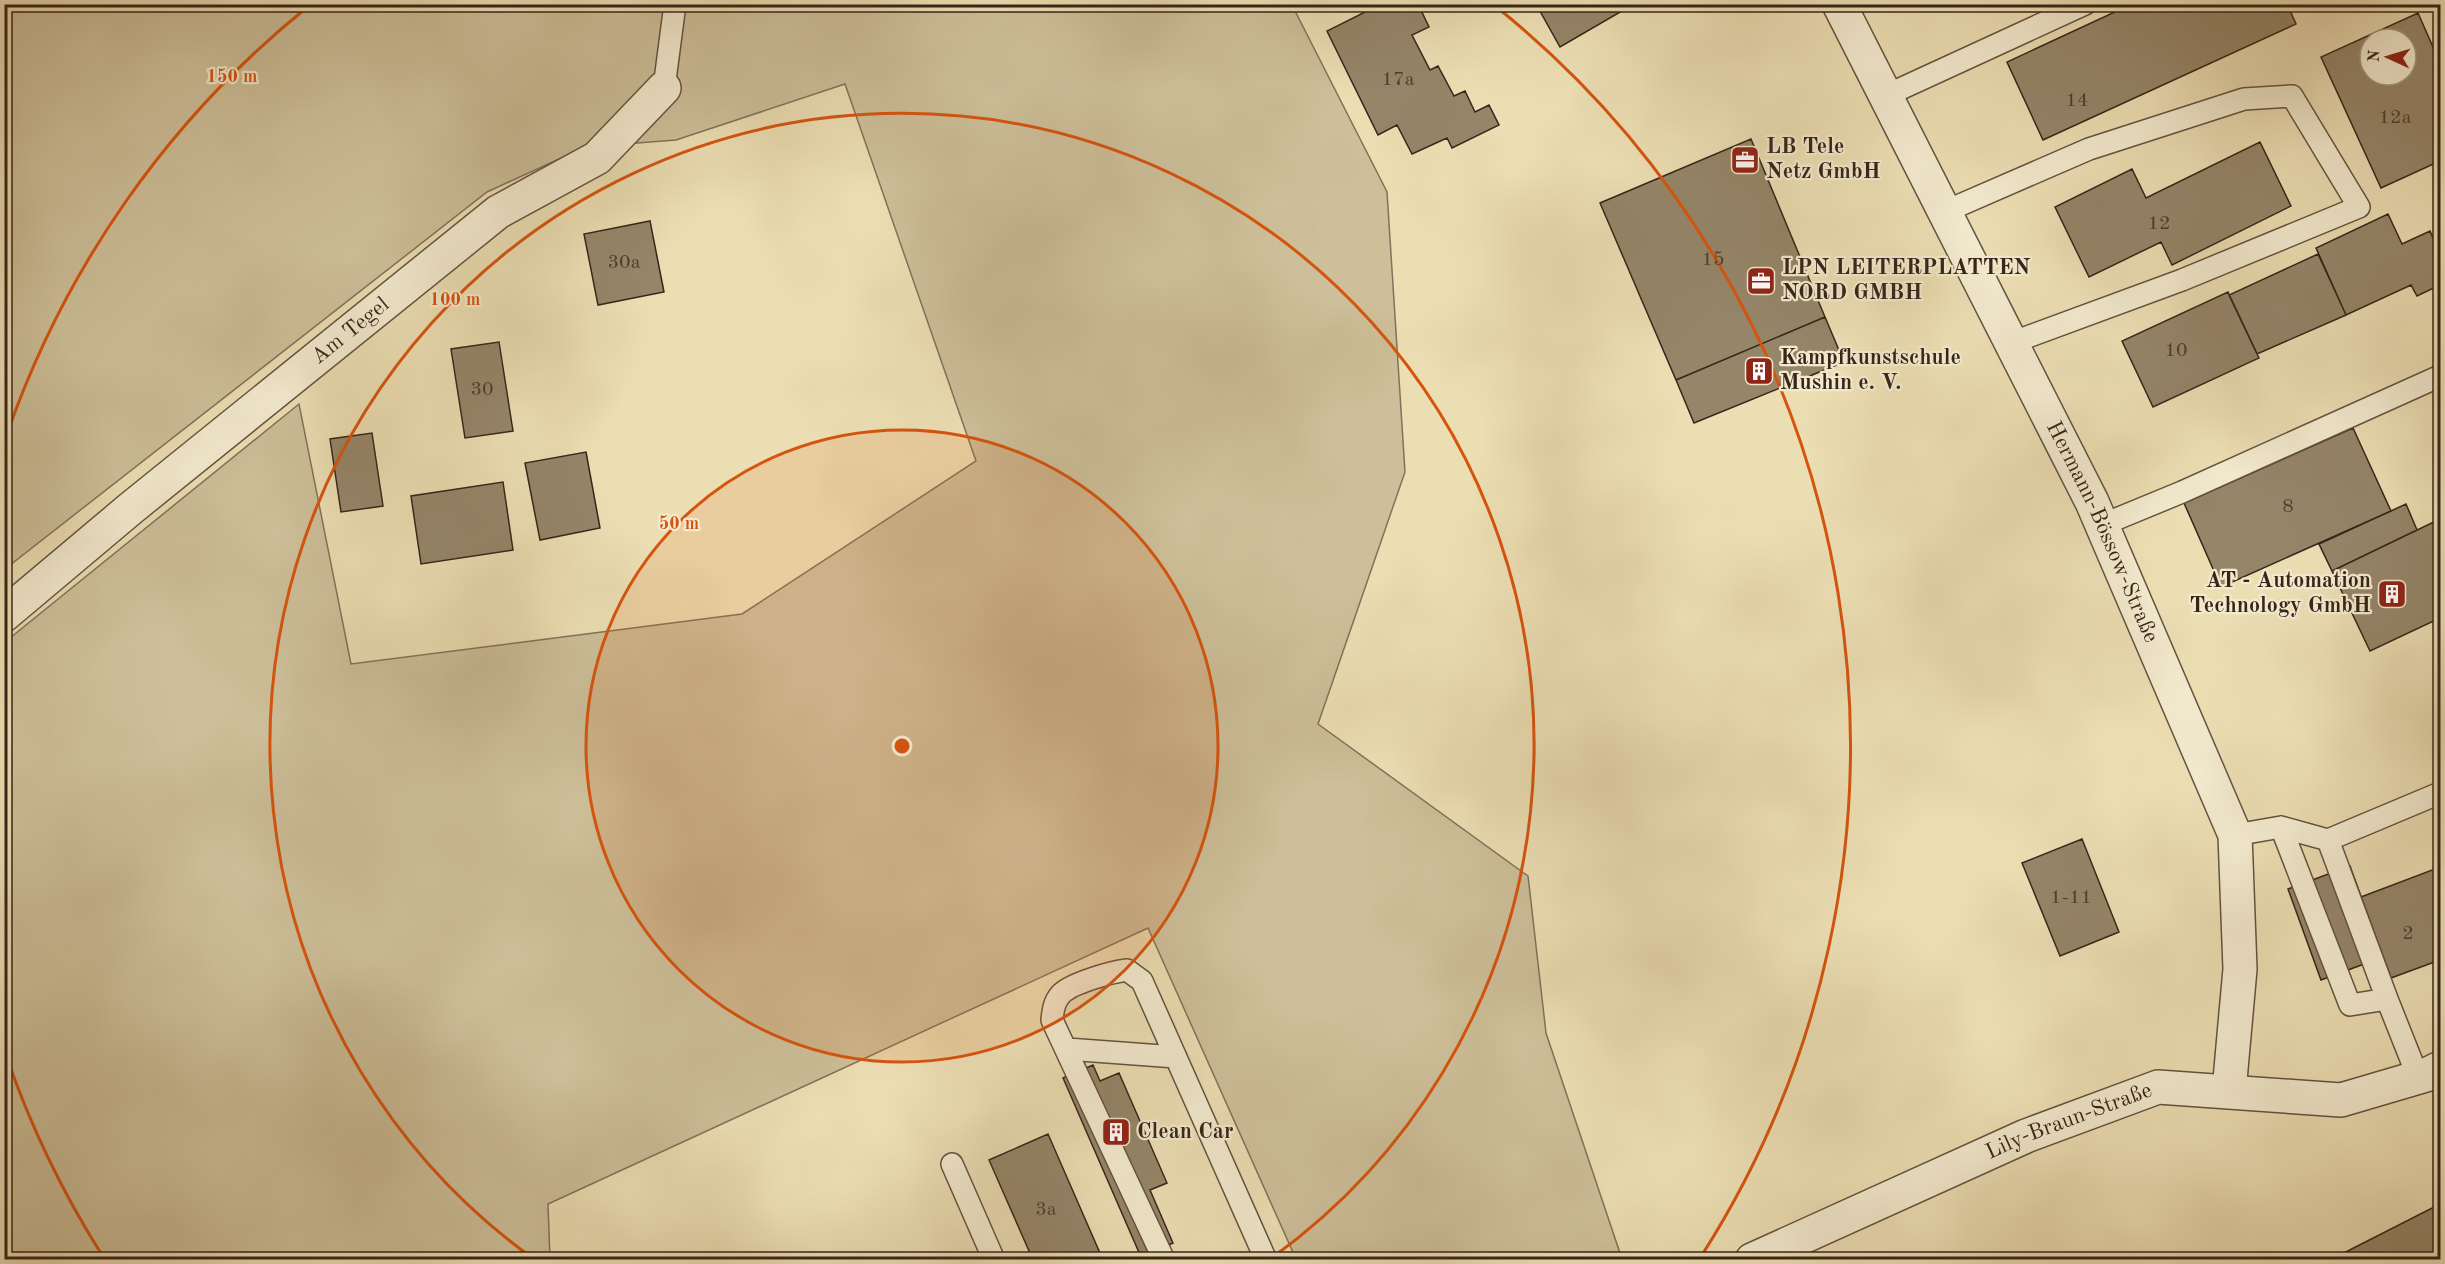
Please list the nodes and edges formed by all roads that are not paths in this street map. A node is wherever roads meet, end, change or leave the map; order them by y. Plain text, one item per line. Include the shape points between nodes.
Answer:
1 (675, 4) edge
2 (1839, 4) edge
3 (2085, 4) edge
4 (664, 88) joint
5 (1886, 96) junction
6 (1944, 213) junction
7 (2011, 343) junction
8 (2440, 376) edge
9 (2102, 525) junction
10 (4, 615) edge
11 (2440, 793) edge
12 (2281, 827) junction
13 (2235, 835) junction
14 (2328, 840) junction
15 (2387, 999) junction
16 (1067, 1049) junction
17 (1176, 1057) junction
18 (2429, 1073) edge
19 (2229, 1091) junction
20 (952, 1164) dead end
21 (1161, 1254) edge
22 (994, 1260) edge
23 (1266, 1260) edge
24 (1752, 1260) edge

1 - 4 lane, Am Tegel
2 - 5 street, Hermann-Bössow-Straße
3 - 5 lane
4 - 10 street, Am Tegel via 597,158 498,212
5 - 6 street, Hermann-Bössow-Straße
6 - 7 street, Hermann-Bössow-Straße
6 - 7 lane via 2089,149 2244,99 2292,96 2359,207 2182,280
7 - 9 street, Hermann-Bössow-Straße
8 - 9 lane
9 - 13 street, Hermann-Bössow-Straße
11 - 14 lane
12 - 13 lane
12 - 14 lane
12 - 15 lane via 2350,1005
13 - 19 street, Hermann-Bössow-Straße via 2240,969
14 - 15 lane
15 - 18 lane
16 - 17 lane
16 - 17 lane via 1052,1020 1054,1005 1062,993 1107,973 1127,970 1142,981
16 - 21 lane
17 - 23 lane
18 - 19 street, Lily-Braun-Straße via 2341,1100
19 - 24 street, Lily-Braun-Straße via 2158,1087 2026,1136
20 - 22 lane

